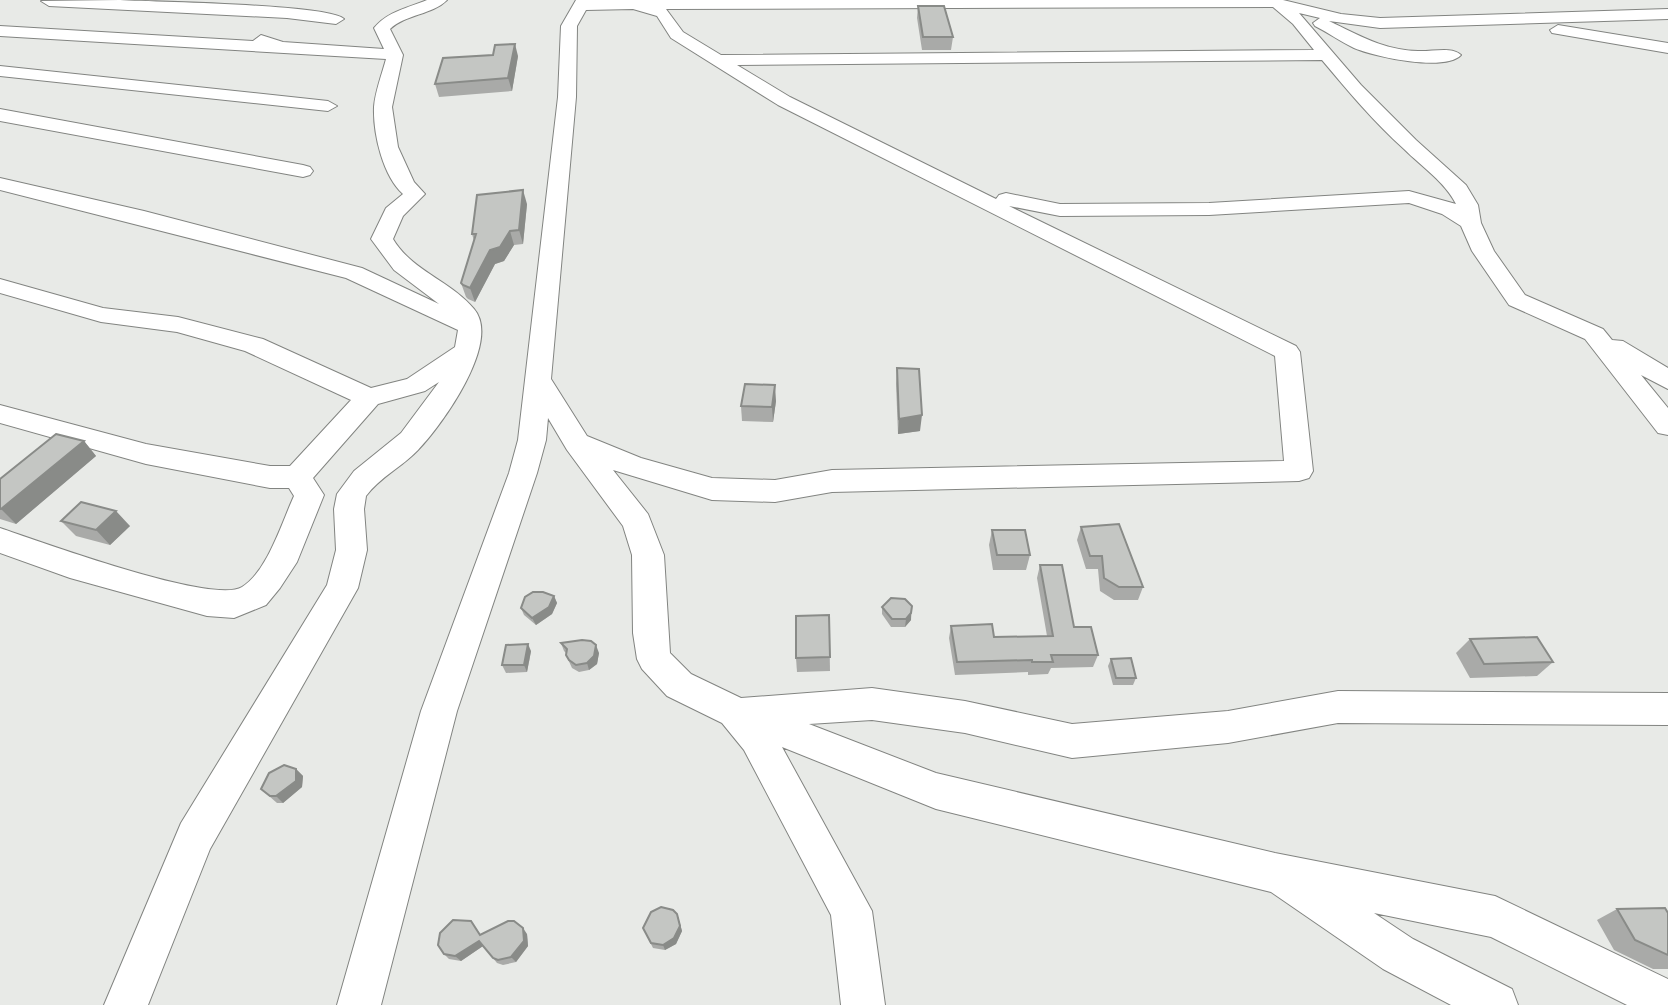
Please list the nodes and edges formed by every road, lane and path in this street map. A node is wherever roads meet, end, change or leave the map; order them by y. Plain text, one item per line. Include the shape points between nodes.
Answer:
1 (50, 0) edge
2 (439, 0) edge
3 (1272, 1) edge
4 (582, 2) edge
5 (175, 3) edge
6 (1419, 4) dead end
7 (634, 5) junction
8 (1668, 14) edge
9 (336, 19) dead end
10 (1463, 20) junction
11 (0, 23) edge
12 (0, 31) edge
13 (281, 47) junction
14 (1668, 48) edge
15 (395, 55) junction
16 (1327, 55) junction
17 (1453, 55) dead end
18 (720, 60) junction
19 (0, 71) edge
20 (328, 106) dead end
21 (0, 115) edge
22 (920, 170) junction
23 (303, 171) dead end
24 (0, 184) edge
25 (1470, 223) junction
26 (0, 286) edge
27 (1594, 334) junction
28 (470, 338) junction
29 (537, 377) junction
30 (1668, 380) edge
31 (369, 398) junction
32 (0, 414) edge
33 (1668, 426) edge
34 (577, 443) junction
35 (298, 477) junction
36 (0, 540) edge
37 (1668, 709) edge
38 (735, 712) junction
39 (1275, 873) junction
40 (1668, 1002) edge
41 (126, 1005) edge
42 (359, 1005) edge
43 (863, 1005) edge
44 (1496, 1005) edge

1 - 5 street
1 - 11 street
2 - 15 street via 388,20 382,28
3 - 7 street
3 - 10 street via 1364,22
3 - 16 street via 1299,21
3 - 17 street via 1361,44 1391,53
4 - 7 street
4 - 29 street via 569,26 567,97
5 - 9 street
5 - 13 street
6 - 10 street
7 - 18 street via 663,13 677,35
8 - 10 street
10 - 14 street
12 - 13 street
13 - 15 street
15 - 28 street via 383,107 388,147 405,185 415,194 394,213 382,239 391,255 468,317
16 - 18 street
16 - 25 street via 1409,144 1459,188
18 - 22 street via 784,101
19 - 20 street
21 - 23 street
22 - 25 street via 1019,203 1060,209 1209,209 1409,197 1456,211
22 - 34 street via 1287,352 1298,471 832,481 775,491 712,489 632,466
24 - 28 street via 354,273
25 - 27 street via 1517,300
26 - 31 street via 101,315 178,325 254,345
27 - 30 street
27 - 33 street
28 - 31 street via 416,385
28 - 41 street via 437,405 411,440 353,491 348,506 351,563 342,588 195,836
29 - 34 street
29 - 42 street via 532,440 523,473 439,711
31 - 35 street
32 - 35 street via 146,454 270,477
34 - 38 street via 637,522 648,555 654,659 678,685
35 - 36 street via 309,495 281,562 255,596 234,605 207,603 70,566
37 - 38 street via 1338,707 1228,727 1072,741 965,717 872,704
38 - 39 street via 936,791
38 - 43 street via 757,738 851,911
39 - 40 street via 1495,917
39 - 44 street via 1398,954

